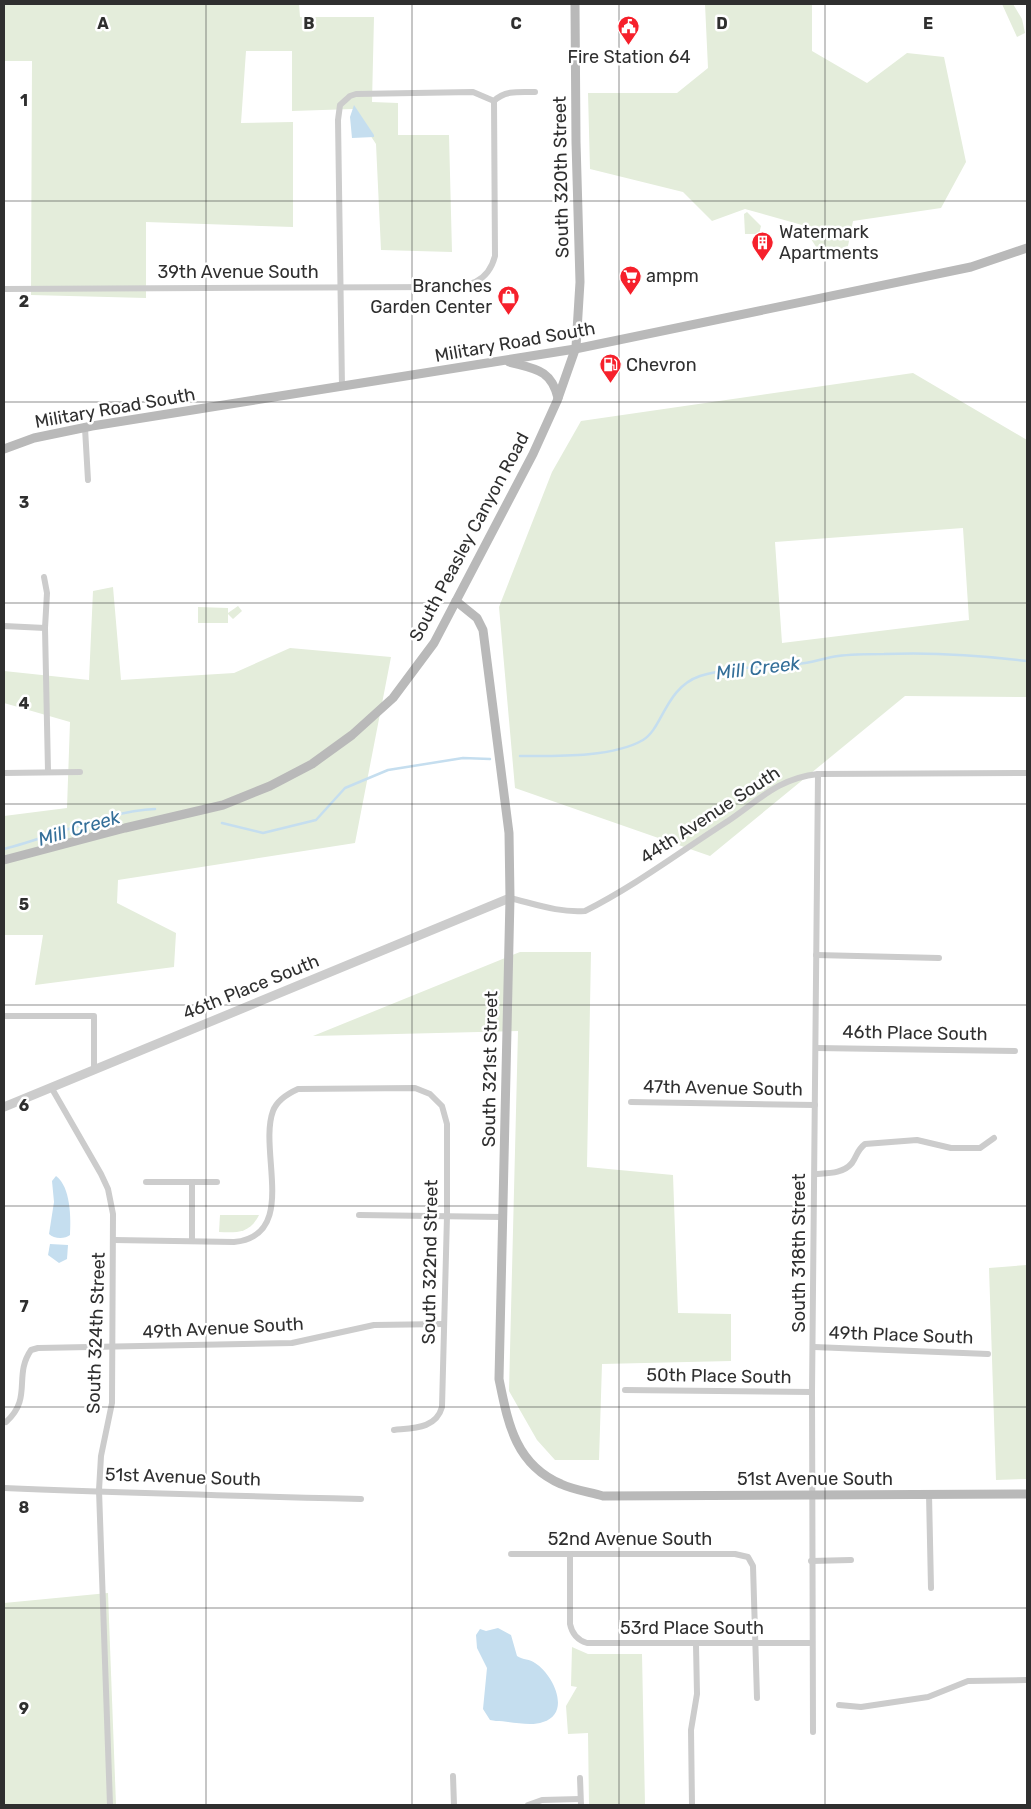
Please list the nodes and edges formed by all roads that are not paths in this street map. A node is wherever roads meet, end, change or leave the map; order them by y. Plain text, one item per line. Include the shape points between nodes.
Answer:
1 (575, 4) edge
2 (535, 92) dead end
3 (494, 101) junction
4 (1027, 248) edge
5 (341, 286) junction
6 (4, 289) edge
7 (575, 349) junction
8 (504, 361) junction
9 (342, 387) junction
10 (558, 398) junction
11 (85, 428) junction
12 (4, 449) edge
13 (88, 480) dead end
14 (44, 577) dead end
15 (456, 601) junction
16 (4, 626) edge
17 (45, 628) junction
18 (48, 771) junction
19 (80, 772) dead end
20 (4, 773) edge
21 (818, 774) junction
22 (1027, 774) edge
23 (4, 860) edge
24 (510, 898) junction
25 (816, 955) junction
26 (939, 958) dead end
27 (4, 1016) edge
28 (816, 1048) junction
29 (1015, 1050) dead end
30 (94, 1069) junction
31 (51, 1087) junction
32 (631, 1102) dead end
33 (815, 1104) junction
34 (4, 1107) edge
35 (994, 1138) dead end
36 (815, 1174) junction
37 (146, 1182) dead end
38 (192, 1182) junction
39 (217, 1182) dead end
40 (359, 1215) dead end
41 (447, 1216) junction
42 (503, 1217) junction
43 (114, 1240) junction
44 (192, 1242) junction
45 (444, 1324) junction
46 (113, 1347) junction
47 (814, 1347) junction
48 (988, 1354) dead end
49 (626, 1390) dead end
50 (812, 1392) junction
51 (6, 1422) dead end
52 (394, 1430) dead end
53 (4, 1488) edge
54 (98, 1490) junction
55 (929, 1494) junction
56 (1027, 1494) edge
57 (812, 1495) junction
58 (603, 1496) joint
59 (361, 1499) dead end
60 (512, 1554) dead end
61 (570, 1554) junction
62 (811, 1560) junction
63 (851, 1560) dead end
64 (932, 1588) dead end
65 (812, 1642) junction
66 (696, 1644) junction
67 (755, 1644) junction
68 (1027, 1680) edge
69 (757, 1698) dead end
70 (839, 1706) dead end
71 (813, 1732) dead end
72 (453, 1776) dead end
73 (580, 1778) dead end
74 (580, 1802) edge
75 (110, 1805) edge
76 (454, 1805) edge
77 (528, 1805) edge
78 (692, 1805) edge

1 - 7 main road, South 320th Street via 580,282
2 - 3 street via 510,92
3 - 5 street, 39th Avenue South via 495,251 489,271 472,284 443,287
3 - 5 street via 473,92 356,94 340,105
4 - 7 main road, Military Road South via 971,267
5 - 6 street, 39th Avenue South
5 - 9 street
7 - 8 main road, Military Road South
7 - 10 main road, South Peasley Canyon Road
8 - 9 main road, Military Road South
8 - 10 main road via 541,372 553,382
9 - 11 main road, Military Road South
10 - 15 main road, South Peasley Canyon Road via 533,454
11 - 12 main road, Military Road South via 34,438
11 - 13 street
14 - 17 street via 47,593
15 - 23 main road, South Peasley Canyon Road via 434,643 393,698 352,735 312,764 246,798
15 - 24 main road, South 321st Street via 477,618 483,630 509,833
16 - 17 street
17 - 18 street
18 - 19 street
18 - 20 street
21 - 22 street, 44th Avenue South
21 - 24 street, 44th Avenue South via 798,776 781,784 585,911 552,909
21 - 25 street, South 318th Street
24 - 30 street, 46th Place South
24 - 42 main road, South 321st Street
25 - 26 street
25 - 28 street, South 318th Street
27 - 30 street via 94,1016
28 - 29 street, 46th Place South
28 - 33 street, South 318th Street
30 - 31 street, 46th Place South
31 - 34 street, 46th Place South
31 - 43 street, South 324th Street via 108,1189
32 - 33 street, 47th Avenue South
33 - 36 street, South 318th Street
35 - 36 street via 980,1148 951,1148 917,1140 865,1144 843,1170
36 - 47 street, South 318th Street
37 - 38 street
38 - 39 street
38 - 44 street
40 - 41 street
41 - 42 street
41 - 44 street, South 322nd Street via 447,1124 442,1106 435,1097 415,1088 298,1089 282,1098 272,1113 272,1202 263,1229 246,1241
41 - 45 street, South 322nd Street
42 - 58 main road, South 321st Street via 499,1379 510,1431 530,1462 545,1475 562,1485
43 - 44 street
43 - 46 street, South 324th Street
45 - 46 street, 49th Avenue South via 374,1325 292,1343
45 - 52 street, South 322nd Street via 442,1407 436,1420 429,1425
46 - 51 street, 49th Avenue South via 31,1350 23,1370 21,1403
46 - 54 street, South 324th Street via 112,1403
47 - 48 street, 49th Place South
47 - 50 street, South 318th Street
49 - 50 street, 50th Place South
50 - 57 street, South 318th Street
53 - 54 street, 51st Avenue South
54 - 59 street, 51st Avenue South
54 - 75 street, South 324th Street
55 - 56 main road, 51st Avenue South
55 - 57 main road, 51st Avenue South
55 - 64 street
57 - 58 main road, 51st Avenue South
57 - 62 street, South 318th Street
60 - 61 street, 52nd Avenue South
61 - 66 street, 53rd Place South via 570,1624 575,1636 587,1643
61 - 67 street, 52nd Avenue South via 735,1554 748,1557 753,1566
62 - 63 street
62 - 65 street, South 318th Street
65 - 67 street, 53rd Place South
65 - 71 street, South 318th Street
66 - 67 street, 53rd Place South
66 - 78 street via 697,1694 691,1730
67 - 69 street
68 - 70 street via 968,1681 928,1697 862,1707
72 - 76 street
73 - 74 street
74 - 77 street via 542,1800

